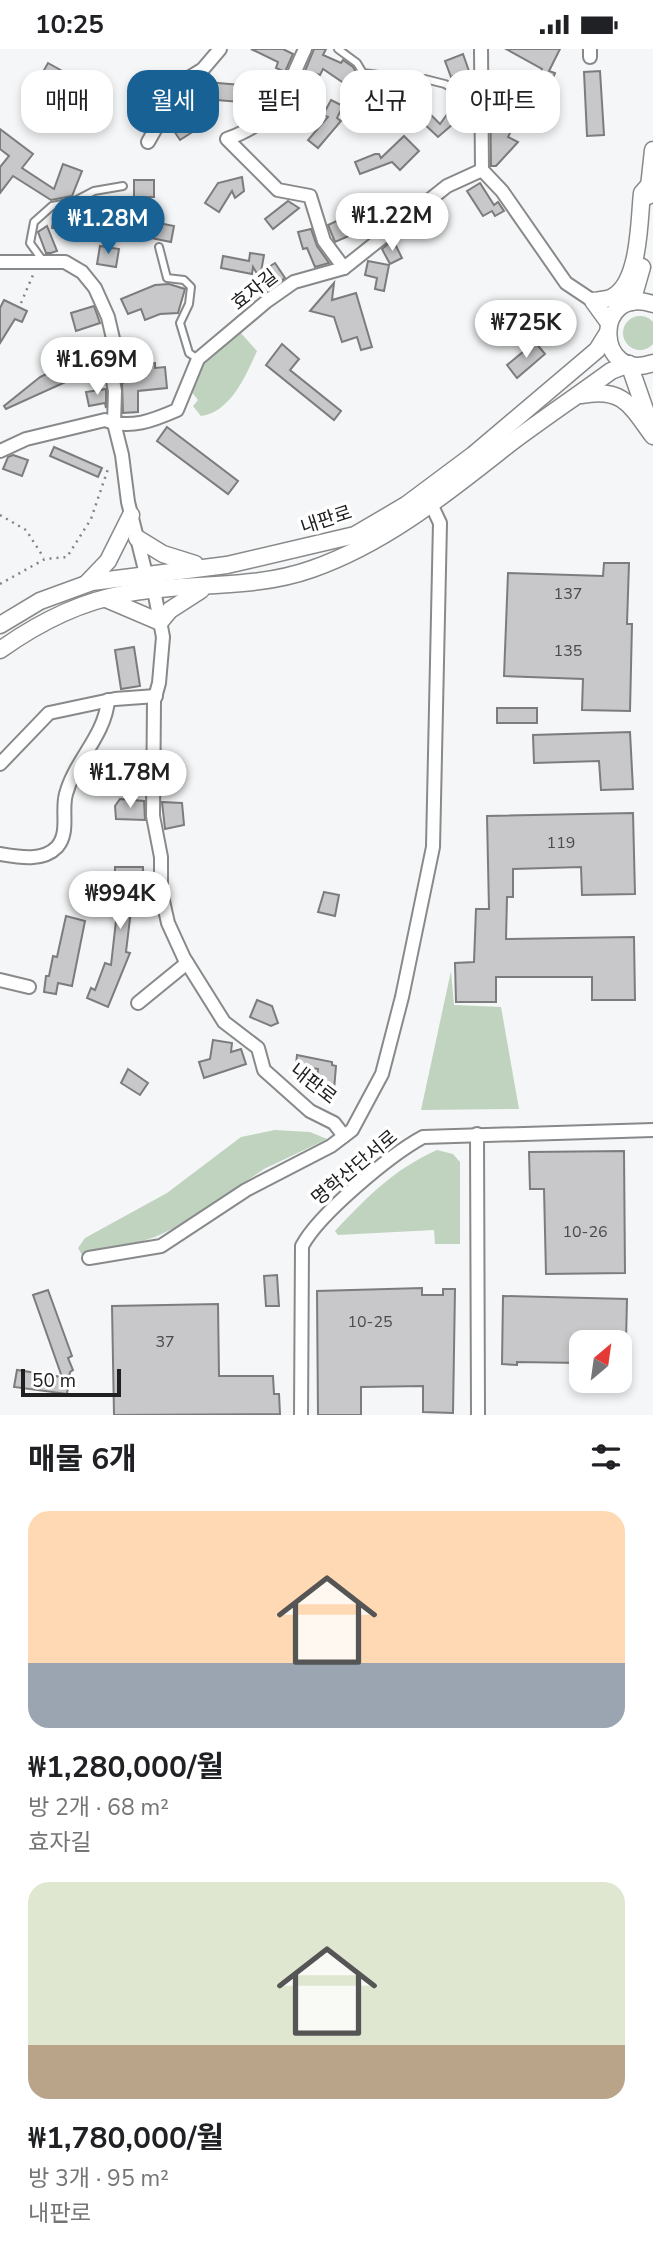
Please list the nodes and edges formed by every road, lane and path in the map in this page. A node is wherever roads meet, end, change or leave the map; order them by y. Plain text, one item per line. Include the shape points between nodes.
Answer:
1 (220, 49) edge
2 (305, 49) edge
3 (338, 49) edge
4 (481, 49) edge
5 (361, 70) edge
6 (481, 70) edge
7 (481, 133) edge
8 (148, 142) dead end
9 (653, 150) edge
10 (482, 170) junction
11 (649, 185) junction
12 (122, 186) dead end
13 (159, 247) dead end
14 (0, 262) edge
15 (42, 262) junction
16 (344, 268) junction
17 (593, 301) junction
18 (632, 302) junction
19 (21, 303) dead end
20 (653, 304) edge
21 (608, 329) junction
22 (198, 359) junction
23 (109, 360) junction
24 (653, 363) edge
25 (629, 364) junction
26 (113, 380) junction
27 (576, 396) junction
28 (114, 423) junction
29 (653, 435) edge
30 (0, 451) edge
31 (112, 458) dead end
32 (432, 504) junction
33 (0, 515) edge
34 (131, 515) junction
35 (137, 538) junction
36 (45, 559) junction
37 (208, 567) junction
38 (146, 573) junction
39 (0, 584) edge
40 (86, 584) junction
41 (203, 588) junction
42 (154, 590) junction
43 (106, 599) junction
44 (160, 622) junction
45 (1, 623) edge
46 (0, 650) edge
47 (156, 696) junction
48 (108, 700) junction
49 (0, 764) edge
50 (0, 854) edge
51 (187, 963) junction
52 (0, 980) edge
53 (29, 987) dead end
54 (138, 1003) dead end
55 (653, 1130) edge
56 (477, 1134) junction
57 (344, 1136) junction
58 (89, 1258) dead end
59 (301, 1415) edge
60 (478, 1415) edge

1 - 8 street via 203,69 182,82
2 - 16 street via 288,92 269,115 251,131 227,139 278,190 310,196 324,241
3 - 5 lane
4 - 6 street
7 - 10 street
9 - 11 street
10 - 16 street, 효자길 via 447,186
10 - 17 street via 502,191 566,283
11 - 17 street via 642,193 635,258 627,281 614,297
11 - 18 street via 644,256
12 - 15 lane via 52,205 34,222 30,243
13 - 22 lane via 167,278 184,280 191,287 180,323 189,353
14 - 15 street
15 - 19 path
15 - 23 street via 65,262 82,272 95,288 114,343
16 - 22 street, 효자길 via 294,282
17 - 21 street
18 - 20 street
18 - 21 street, 내판로 via 614,314
21 - 25 street via 615,355
21 - 37 street, 내판로 via 597,351 406,505 355,535
22 - 28 street, 효자길 via 177,410 145,423
23 - 26 street
23 - 26 lane via 135,365 132,374
24 - 25 street
25 - 27 street, 내판로
25 - 29 street
26 - 28 street
27 - 29 street via 601,391 620,396
27 - 32 street, 내판로
28 - 30 street, 효자길 via 105,420 26,439
28 - 34 street
31 - 36 path via 91,519 67,557
32 - 41 street, 내판로 via 370,543 314,569 279,580
32 - 57 street via 440,523 433,847 382,1075 352,1130
33 - 36 path via 26,530
34 - 35 street
34 - 40 street via 108,561
35 - 37 street via 163,554
35 - 38 street
36 - 39 path
37 - 38 street, 내판로
38 - 40 street, 내판로
38 - 42 street
40 - 45 street, 내판로 via 40,601
41 - 42 street, 내판로
41 - 44 street
42 - 43 street, 내판로
42 - 44 street, 내판로
43 - 44 street
43 - 46 street, 내판로 via 64,611
44 - 47 street, 내판로 via 163,637
47 - 48 street
47 - 51 street, 내판로 via 153,816 161,857 161,892 168,923
48 - 49 street via 49,713
48 - 50 street via 107,718 65,796 65,825 58,846 46,855
51 - 54 street
51 - 57 street, 내판로 via 224,1021 258,1048 264,1070 310,1111 334,1123
52 - 53 street
55 - 56 street, 명학산단서로
56 - 59 street, 명학산단서로 via 423,1137 412,1143 312,1228 302,1246
56 - 60 street
57 - 58 street via 246,1190 161,1246

